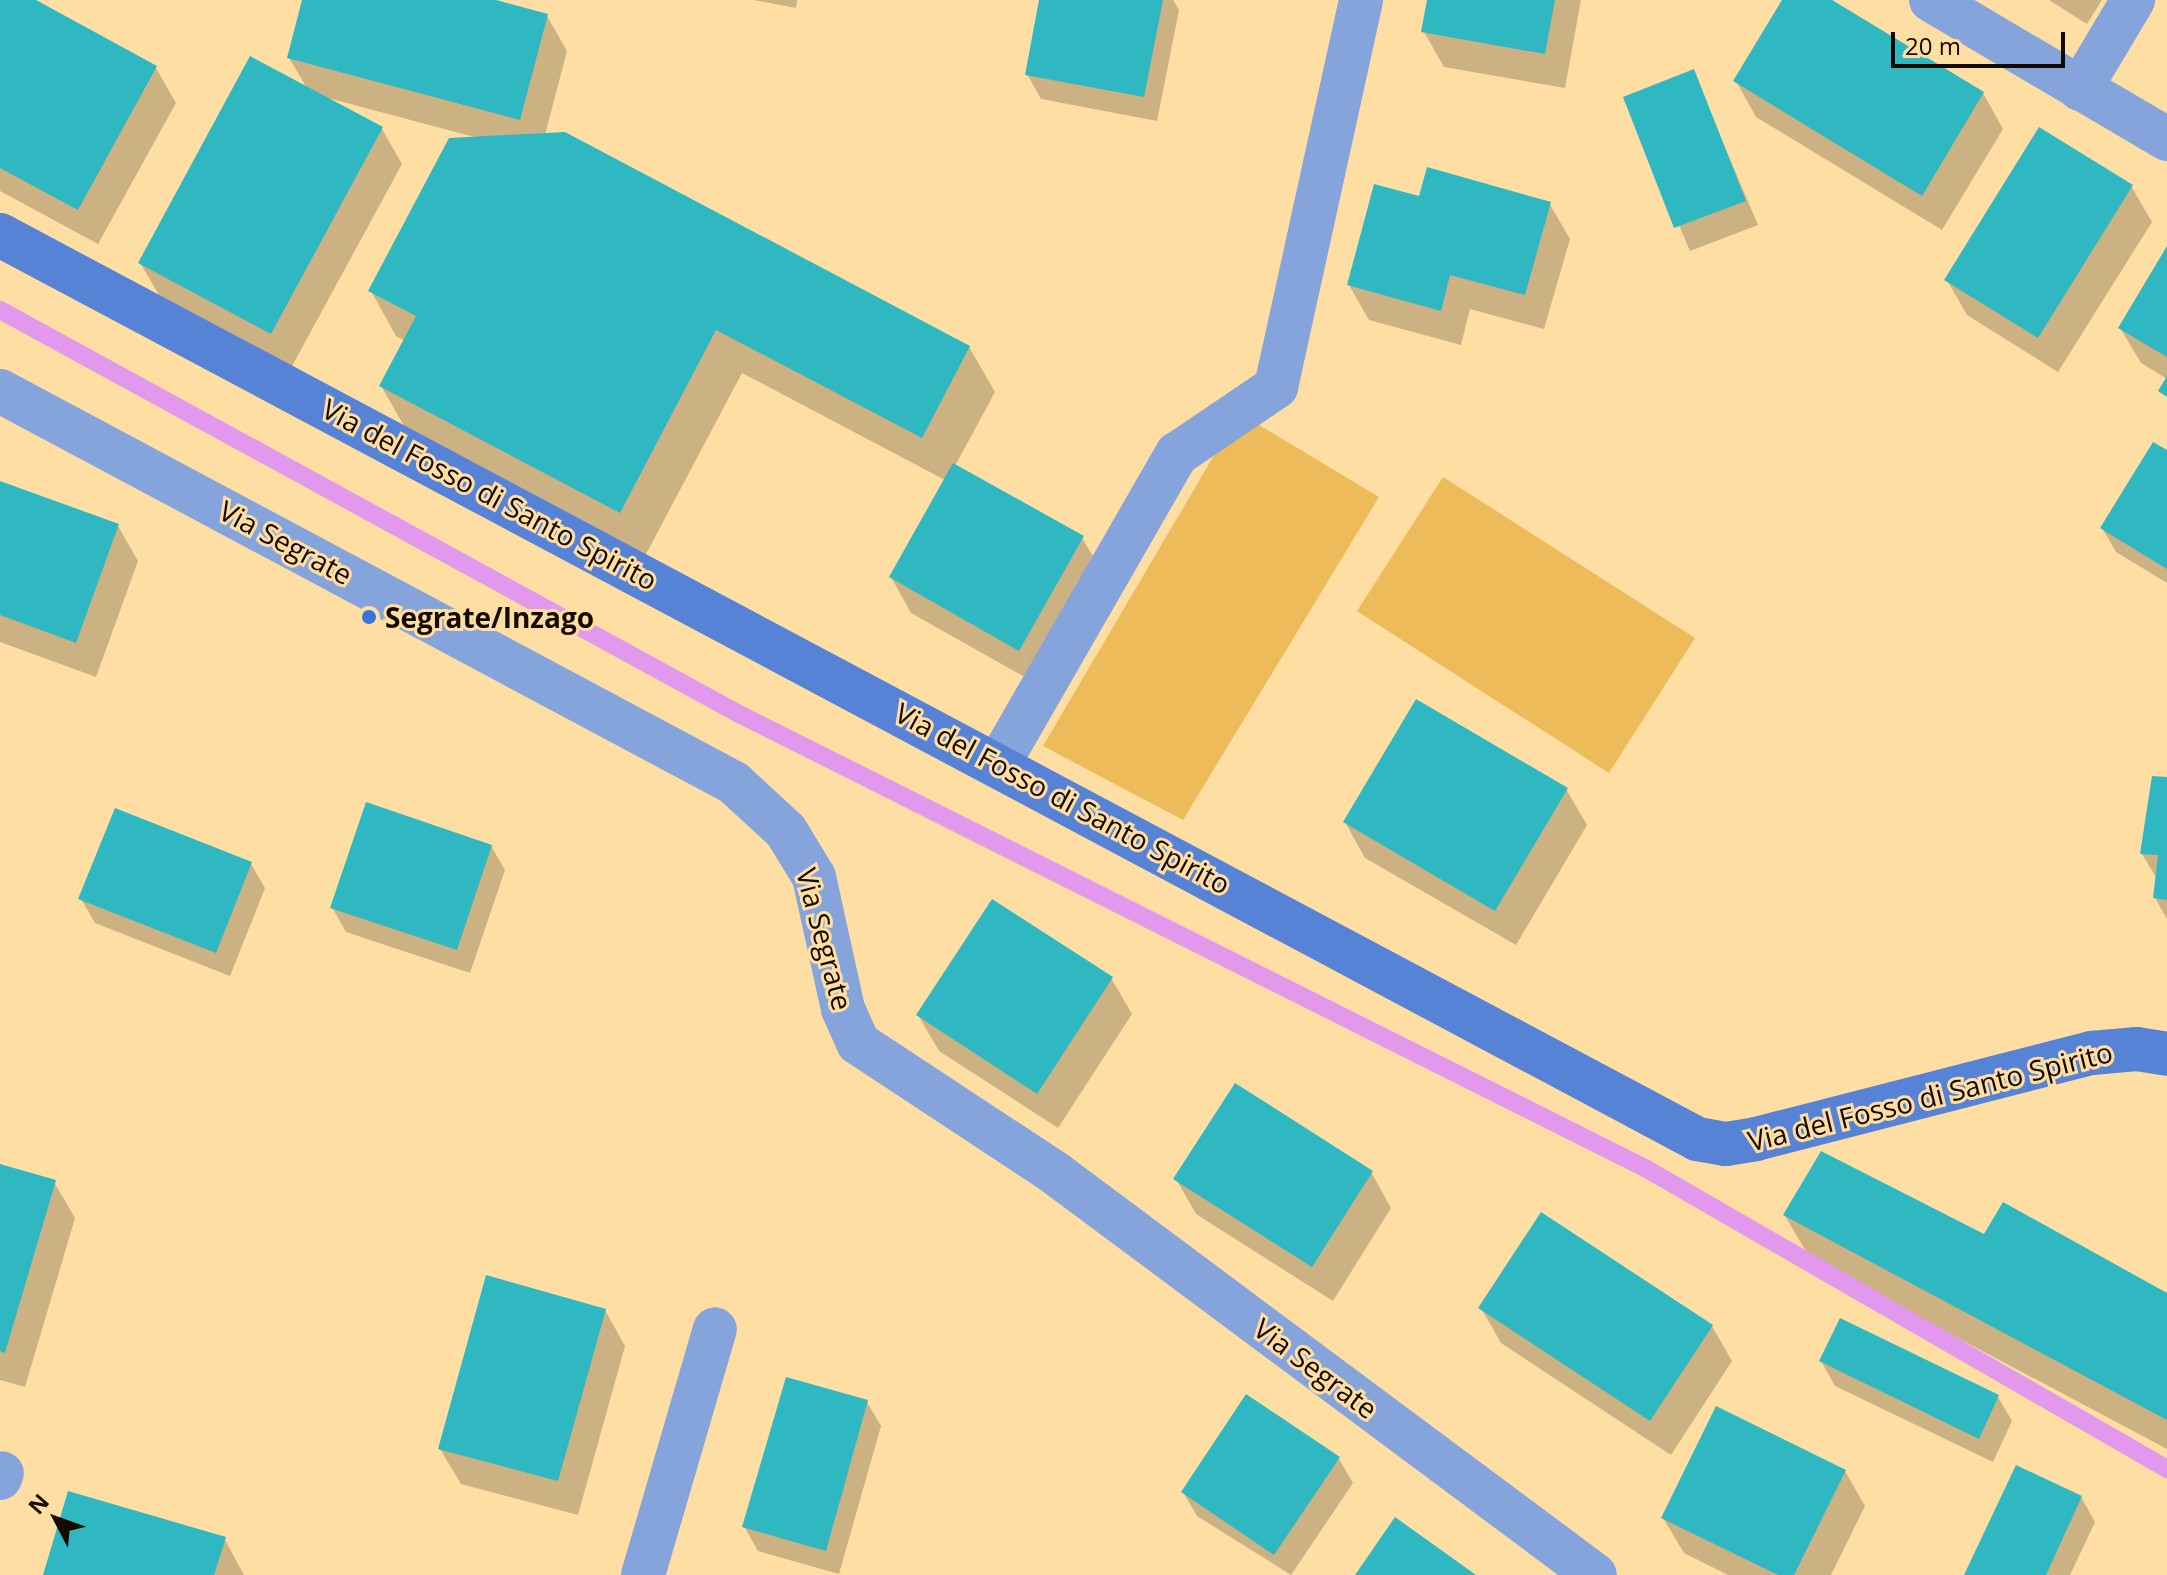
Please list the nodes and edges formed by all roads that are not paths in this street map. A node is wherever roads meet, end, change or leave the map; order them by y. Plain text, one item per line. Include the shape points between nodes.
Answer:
1 (1361, 0) edge
2 (1931, 0) edge
3 (2133, 0) edge
4 (2080, 89) junction
5 (2167, 139) edge
6 (0, 235) edge
7 (0, 391) edge
8 (999, 763) junction
9 (2167, 1054) edge
10 (715, 1329) dead end
11 (643, 1575) edge
12 (1595, 1575) edge

1 - 8 street via 1276,387 1177,454
2 - 4 street
3 - 4 street
4 - 5 street
6 - 8 street, Via del Fosso di Santo Spirito
7 - 12 street, Via Segrate via 734,783 786,831 814,877 843,1009 858,1043 1055,1173
8 - 9 street, Via del Fosso di Santo Spirito via 1706,1142 1756,1139 2092,1053 2137,1049
10 - 11 street

